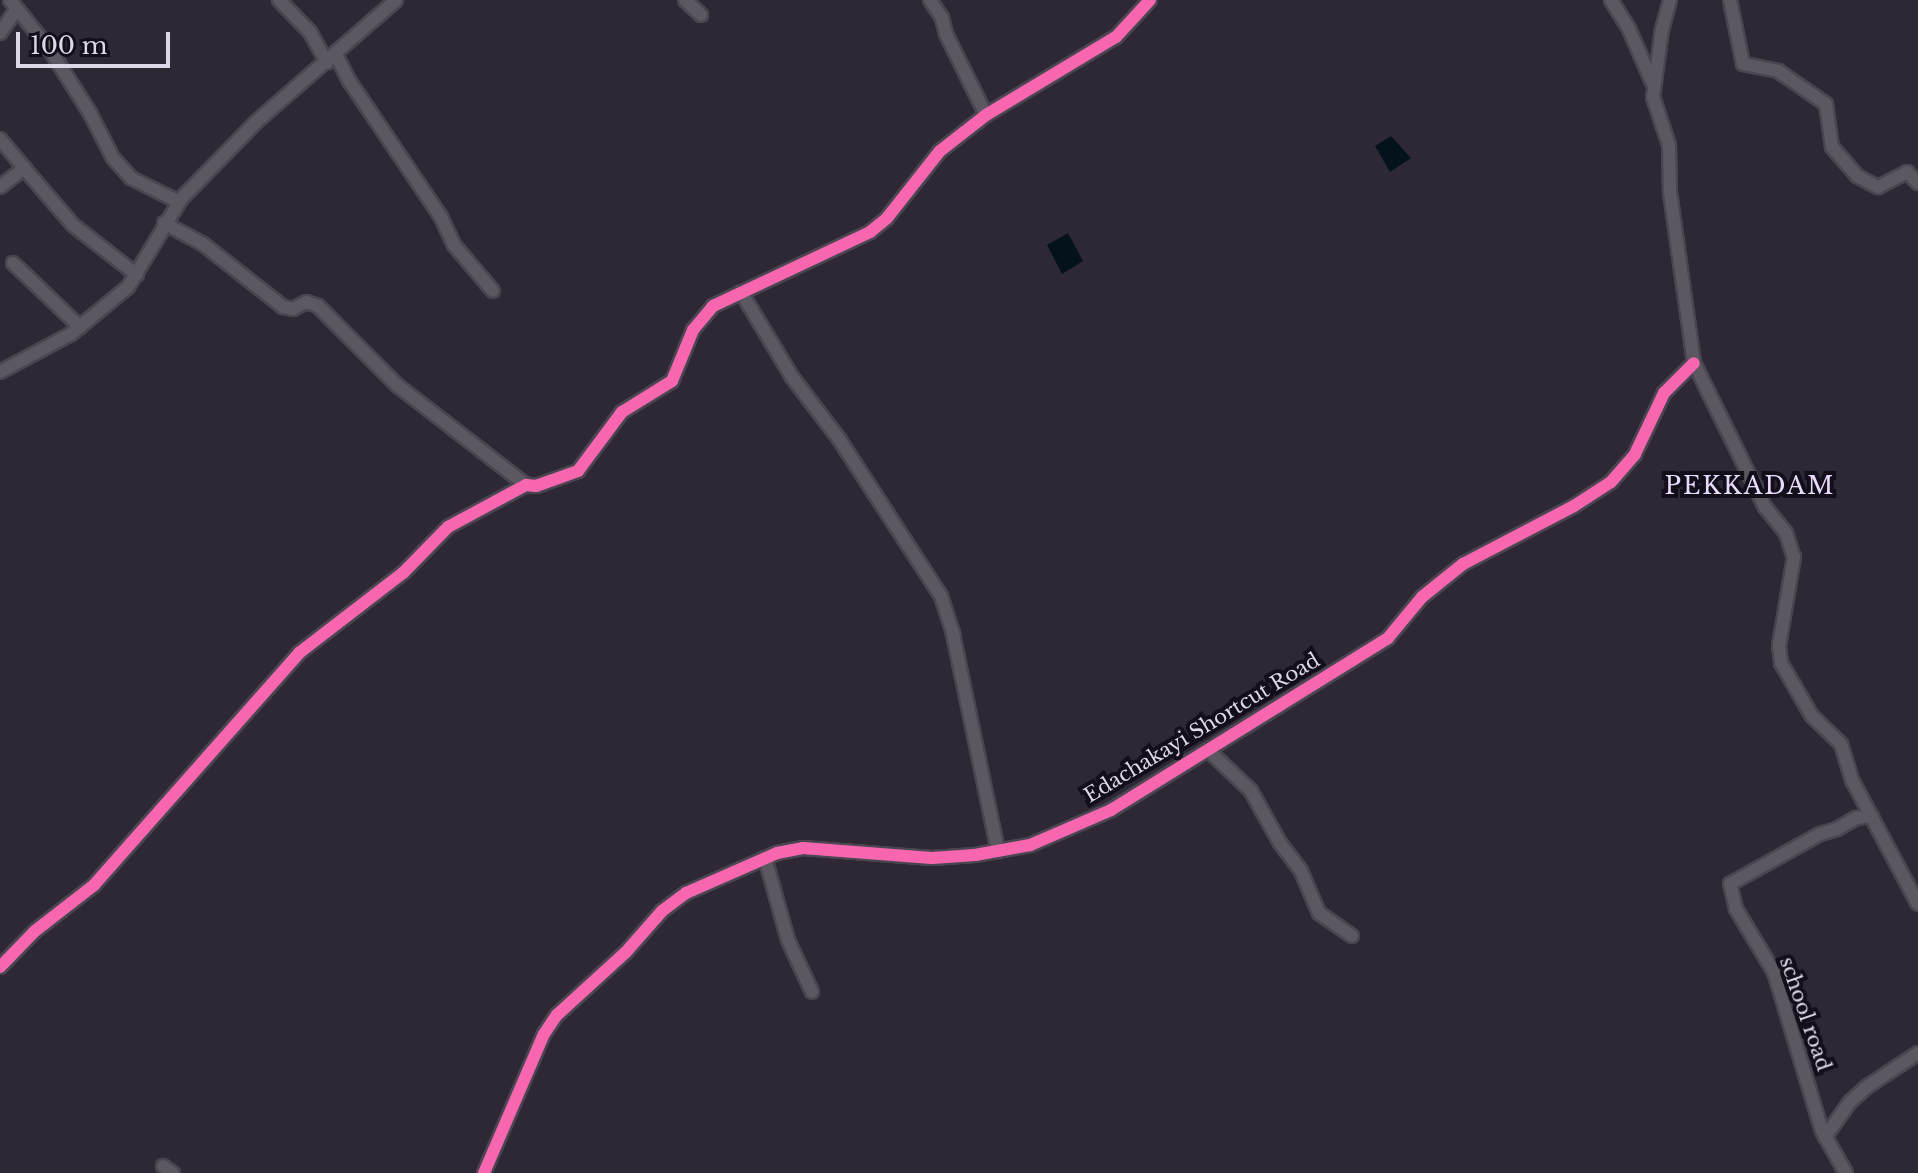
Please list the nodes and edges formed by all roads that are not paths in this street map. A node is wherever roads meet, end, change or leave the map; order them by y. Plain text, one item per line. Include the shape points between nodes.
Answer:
1 (279, 0) edge
2 (396, 0) edge
3 (685, 0) edge
4 (930, 0) edge
5 (1150, 0) edge
6 (1611, 0) edge
7 (1670, 0) edge
8 (1730, 0) edge
9 (13, 5) edge
10 (701, 15) dead end
11 (0, 33) edge
12 (332, 59) junction
13 (1653, 85) junction
14 (986, 115) junction
15 (0, 139) edge
16 (24, 168) junction
17 (1918, 183) edge
18 (0, 187) edge
19 (179, 202) junction
20 (164, 223) junction
21 (13, 263) dead end
22 (137, 275) junction
23 (493, 291) dead end
24 (741, 292) junction
25 (80, 327) junction
26 (1694, 363) junction
27 (0, 372) edge
28 (526, 485) junction
29 (1208, 750) junction
30 (1872, 816) junction
31 (998, 851) junction
32 (765, 858) junction
33 (1918, 904) edge
34 (1352, 936) dead end
35 (0, 967) edge
36 (812, 992) dead end
37 (1918, 1053) edge
38 (1825, 1137) junction
39 (484, 1173) edge
40 (1846, 1173) edge

1 - 12 street
2 - 12 street
3 - 10 street
4 - 14 street
5 - 14 street via 1116,37
6 - 13 street
7 - 13 street
8 - 17 street via 1743,64 1778,71 1826,104 1832,147 1857,176 1878,187 1907,172
9 - 11 street
9 - 19 street via 50,50 113,158 131,178
12 - 19 street via 257,121
12 - 23 street via 441,217 454,245
13 - 26 street via 1655,111 1669,145 1670,192
14 - 24 street via 940,151 870,232
15 - 16 street
16 - 18 street
16 - 22 street via 73,225
19 - 20 street
20 - 22 street
20 - 28 street via 203,244 283,307 293,309 306,302 318,306 398,386
21 - 25 street
22 - 25 street
24 - 28 street via 702,315 672,381 622,412 578,471
24 - 31 street via 792,377 941,596
25 - 27 street
26 - 29 street, Edachakayi Shortcut Road via 1664,393 1635,454 1611,482 1463,564 1422,597 1388,638
26 - 30 street via 1794,557 1779,646 1781,663 1812,716 1841,744 1852,780
28 - 35 street via 448,527 403,573 299,653 94,885 35,931
29 - 31 street, Edachakayi Shortcut Road via 1111,810 1030,845
29 - 34 street via 1251,791 1301,871 1319,913
30 - 33 street
30 - 38 street, school road via 1820,834 1730,884 1736,909 1774,972
31 - 32 street, Edachakayi Shortcut Road via 932,858 803,848
32 - 36 street via 788,940
32 - 39 street, Edachakayi Shortcut Road via 686,893 662,911 557,1015
37 - 38 street via 1850,1102
38 - 40 street, school road

